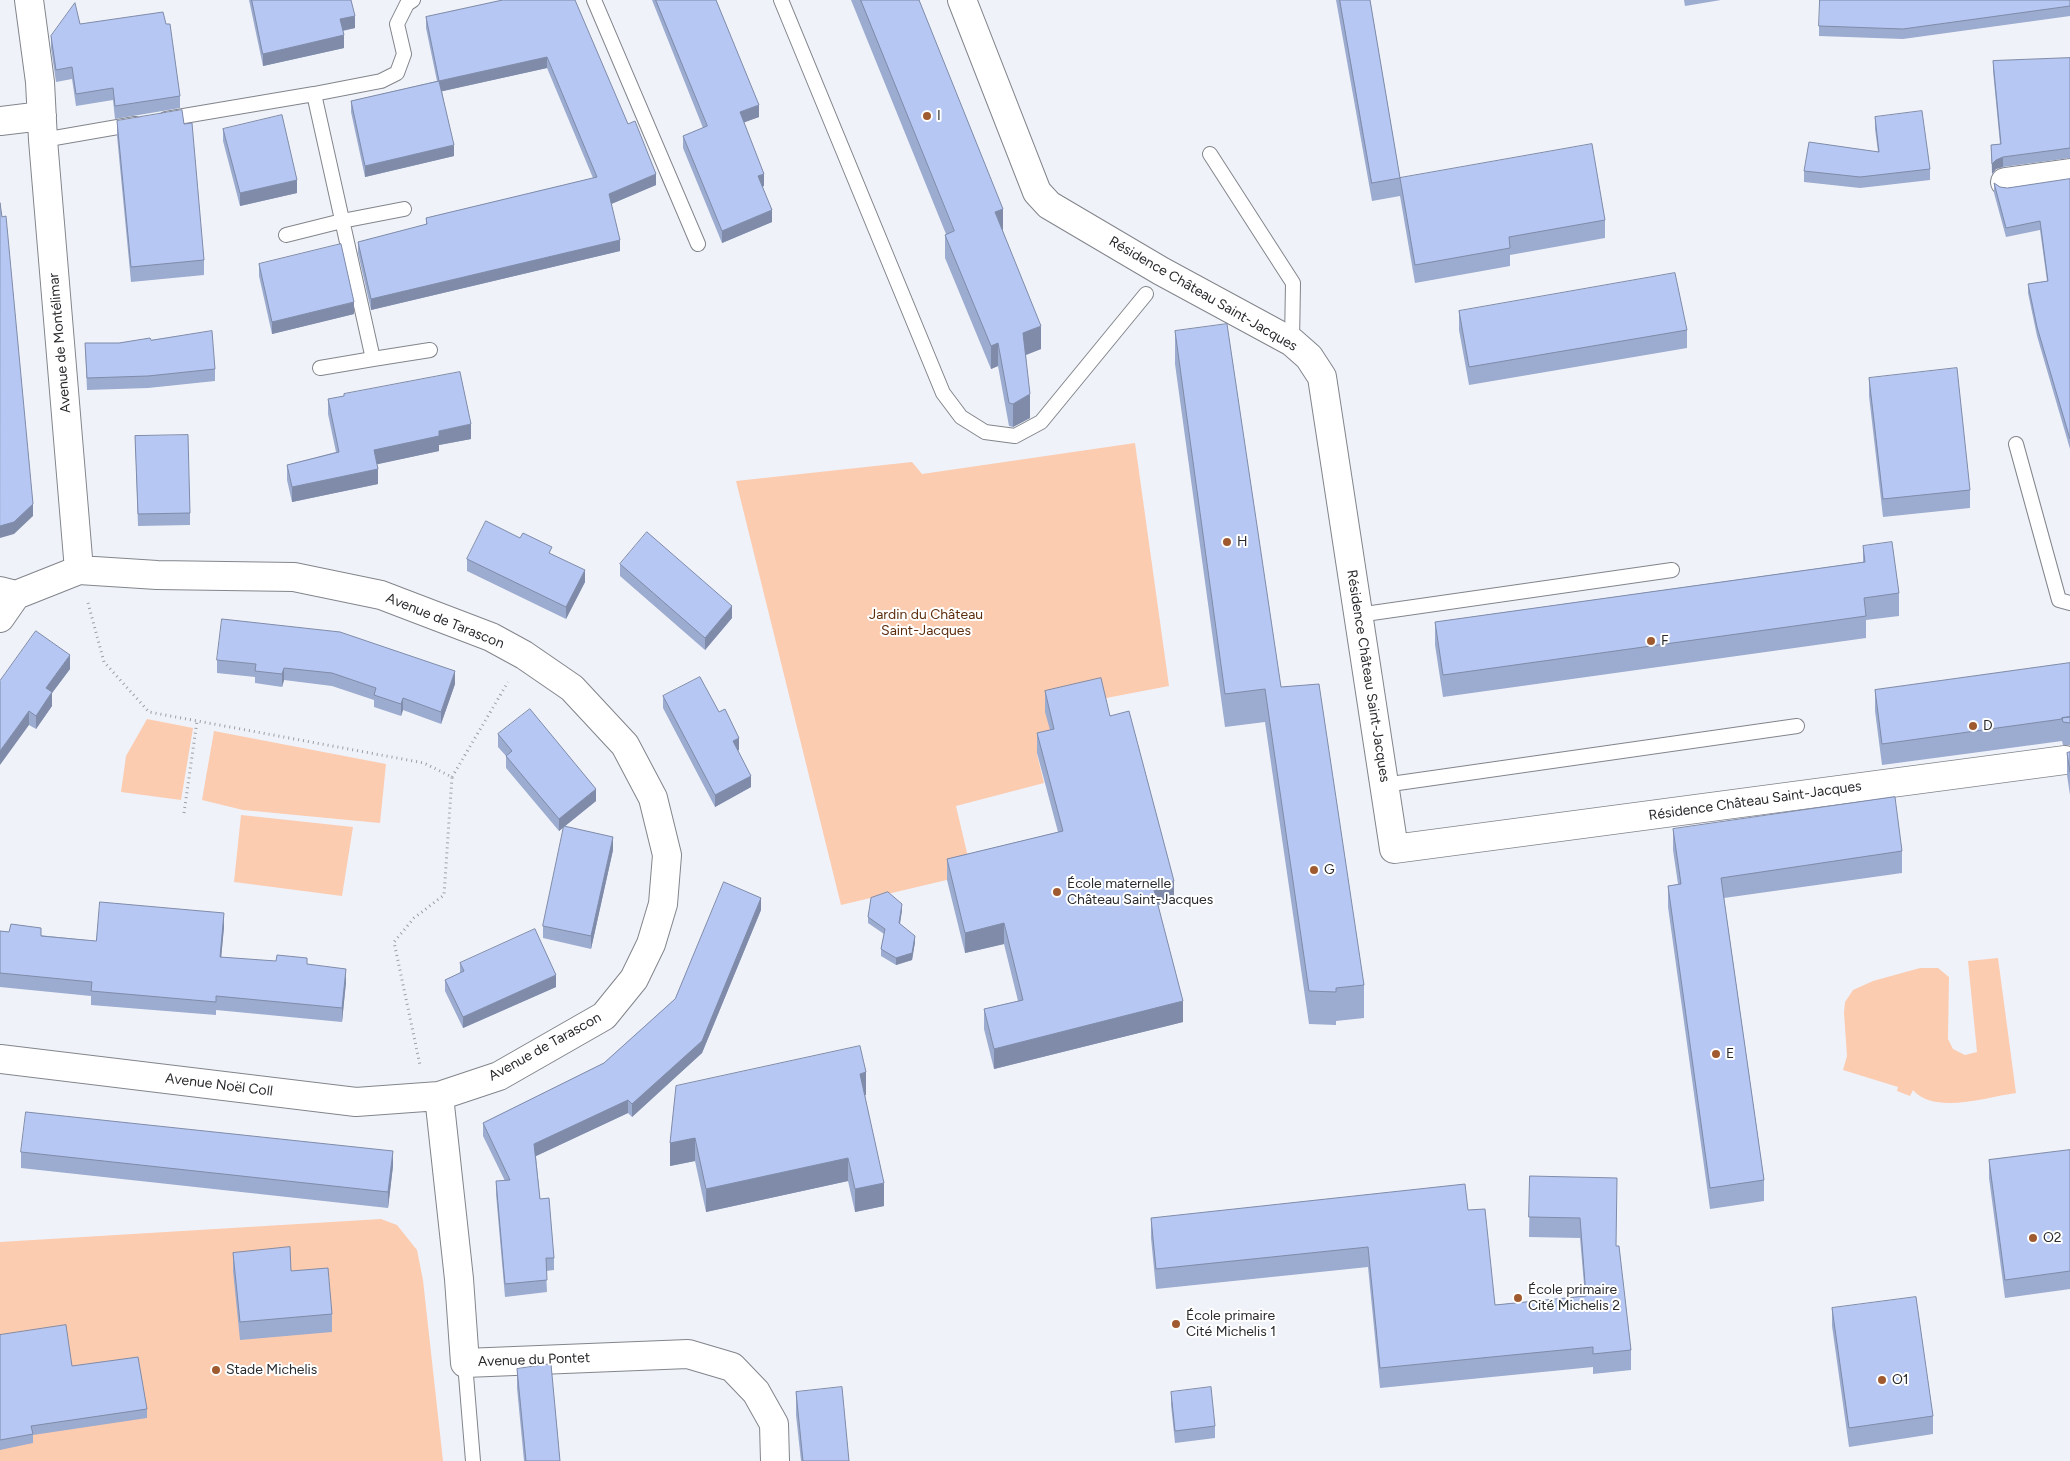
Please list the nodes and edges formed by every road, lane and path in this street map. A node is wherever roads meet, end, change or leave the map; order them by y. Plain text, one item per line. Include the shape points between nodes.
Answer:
1 (29, 0) edge
2 (413, 0) edge
3 (594, 0) edge
4 (781, 0) edge
5 (962, 0) edge
6 (314, 94) junction
7 (0, 121) edge
8 (42, 128) junction
9 (1210, 154) dead end
10 (2070, 173) edge
11 (2006, 182) dead end
12 (404, 209) dead end
13 (342, 221) junction
14 (286, 235) dead end
15 (698, 244) dead end
16 (1146, 294) dead end
17 (1292, 342) junction
18 (430, 350) dead end
19 (374, 359) junction
20 (320, 368) dead end
21 (2016, 444) dead end
22 (80, 570) junction
23 (1672, 570) dead end
24 (8, 593) edge
25 (2070, 602) edge
26 (1358, 615) junction
27 (0, 618) edge
28 (524, 656) junction
29 (197, 721) junction
30 (1797, 726) dead end
31 (2065, 760) dead end
32 (452, 777) junction
33 (1384, 786) junction
34 (184, 813) dead end
35 (0, 1059) edge
36 (434, 1097) junction
37 (465, 1363) junction
38 (474, 1461) edge
39 (775, 1461) edge

1 - 8 street, Avenue de Montélimar via 40,82
2 - 6 lane via 407,4 397,24 404,54 398,73 381,81
3 - 15 lane
4 - 16 lane via 942,393 961,417 985,432 1016,436 1041,422
5 - 17 street, Résidence Château Saint-Jacques via 1037,192 1049,205
6 - 8 lane
6 - 13 lane
7 - 8 street
8 - 22 street, Avenue de Montélimar
9 - 17 lane via 1293,283
10 - 11 street
12 - 13 lane
13 - 14 lane
13 - 19 lane
17 - 26 street, Résidence Château Saint-Jacques via 1309,357 1322,377
18 - 19 lane
19 - 20 lane
21 - 25 lane via 2059,600
22 - 24 street
22 - 28 street, Avenue de Tarascon via 294,577 381,595 491,637
22 - 29 path via 104,662 148,712
23 - 26 lane
24 - 27 street
26 - 33 street, Résidence Château Saint-Jacques
28 - 32 path
28 - 36 street, Avenue de Tarascon via 572,688 625,745 653,798 667,855 663,904 651,944 634,979 604,1016 499,1076
29 - 32 path via 424,763
29 - 34 path
30 - 33 lane
31 - 33 street, Résidence Château Saint-Jacques via 1394,849
32 - 36 path via 444,895 414,918 394,942
35 - 36 street, Avenue Noël Coll via 356,1102
36 - 37 street, Avenue du Pontet via 458,1279
37 - 38 lane
37 - 39 street, Avenue du Pontet via 688,1354 732,1367 756,1392 774,1424

